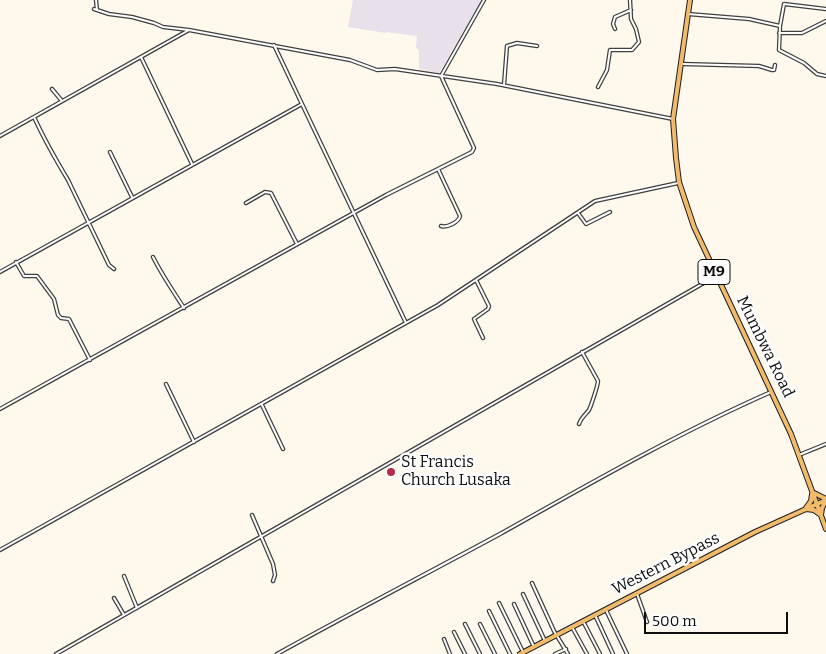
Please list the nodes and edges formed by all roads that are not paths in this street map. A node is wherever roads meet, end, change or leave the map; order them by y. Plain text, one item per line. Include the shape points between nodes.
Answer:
1 (96, 0) edge
2 (484, 0) edge
3 (630, 0) edge
4 (690, 0) edge
5 (631, 10) junction
6 (826, 10) edge
7 (688, 14) junction
8 (826, 21) edge
9 (780, 26) junction
10 (615, 29) dead end
11 (189, 30) junction
12 (779, 33) junction
13 (274, 45) junction
14 (537, 46) dead end
15 (141, 57) junction
16 (680, 64) junction
17 (775, 65) dead end
18 (441, 76) junction
19 (826, 76) edge
20 (504, 86) junction
21 (598, 87) dead end
22 (52, 89) dead end
23 (62, 101) junction
24 (302, 104) junction
25 (34, 117) junction
26 (673, 119) junction
27 (0, 136) edge
28 (110, 152) dead end
29 (192, 164) junction
30 (438, 169) junction
31 (679, 182) junction
32 (132, 198) junction
33 (246, 204) dead end
34 (610, 212) dead end
35 (353, 213) junction
36 (578, 213) junction
37 (88, 222) junction
38 (441, 226) dead end
39 (297, 244) junction
40 (153, 257) dead end
41 (16, 262) junction
42 (114, 268) dead end
43 (0, 272) edge
44 (716, 276) junction
45 (476, 280) junction
46 (184, 308) junction
47 (406, 323) junction
48 (483, 338) dead end
49 (582, 352) junction
50 (90, 360) junction
51 (166, 384) dead end
52 (772, 391) junction
53 (262, 405) junction
54 (0, 409) edge
55 (579, 424) dead end
56 (194, 442) junction
57 (826, 444) edge
58 (283, 449) dead end
59 (799, 455) junction
60 (812, 491) junction
61 (826, 500) edge
62 (817, 504) junction
63 (804, 509) junction
64 (252, 515) dead end
65 (821, 515) junction
66 (825, 525) edge
67 (262, 536) junction
68 (0, 550) edge
69 (124, 576) dead end
70 (273, 581) dead end
71 (532, 583) dead end
72 (523, 594) dead end
73 (637, 594) junction
74 (114, 598) dead end
75 (499, 603) dead end
76 (514, 604) dead end
77 (137, 608) junction
78 (606, 610) junction
79 (489, 611) dead end
80 (124, 615) junction
81 (596, 615) junction
82 (583, 622) junction
83 (647, 622) dead end
84 (465, 624) dead end
85 (480, 624) dead end
86 (572, 627) junction
87 (454, 632) dead end
88 (556, 635) junction
89 (444, 639) dead end
90 (545, 641) junction
91 (534, 647) junction
92 (566, 649) junction
93 (521, 653) edge
94 (56, 654) edge
95 (277, 654) edge
96 (450, 654) edge
97 (465, 654) edge
98 (480, 654) edge
99 (494, 654) edge
100 (510, 654) edge
101 (555, 654) edge
102 (568, 654) edge
103 (587, 654) edge
104 (600, 654) edge
105 (613, 654) edge
106 (627, 654) edge

1 - 11 street via 96,10 163,27
2 - 18 street
3 - 5 street
4 - 7 main road, Mumbwa Road / M9
5 - 10 street via 615,17
5 - 21 street via 639,43 632,50 610,50 607,70
6 - 9 street via 785,3
7 - 9 street via 749,18
7 - 16 main road, Mumbwa Road / M9
8 - 12 street via 802,33
9 - 12 street
11 - 13 street
11 - 15 street
12 - 19 street via 779,51
13 - 18 street via 350,60 377,70 395,69
13 - 24 street
14 - 20 street via 517,43 507,46
15 - 23 street
15 - 29 street
16 - 17 street via 713,63 772,70
16 - 26 main road, Mumbwa Road / M9
18 - 20 street
18 - 30 street via 474,150
20 - 26 street
22 - 23 street
23 - 25 street
24 - 29 street
24 - 35 street
25 - 27 street
25 - 37 street
26 - 31 main road, Mumbwa Road / M9
28 - 32 street
29 - 32 street
30 - 35 street
30 - 38 street via 460,216 459,220 446,227
31 - 36 street via 600,200
31 - 44 main road, Mumbwa Road / M9 via 694,227
32 - 37 street
33 - 39 street via 265,192 271,193
34 - 36 street via 586,224
35 - 39 street
35 - 47 street
36 - 45 street
37 - 41 street
37 - 42 street via 109,265
39 - 46 street
40 - 46 street
41 - 43 street
41 - 50 street via 24,276 36,276 54,299 58,315 69,319
44 - 49 street
44 - 52 main road, Mumbwa Road / M9
45 - 47 street
45 - 48 street via 489,306 473,320
46 - 50 street
47 - 53 street
49 - 55 street via 598,385
49 - 67 street
50 - 54 street
51 - 56 street
52 - 59 main road, Mumbwa Road / M9
52 - 95 street via 708,420
53 - 56 street
53 - 58 street
56 - 68 street
57 - 59 street
59 - 60 main road, Mumbwa Road / M9
60 - 61 main road
60 - 62 main road, Mumbwa Road / M9
60 - 63 main road via 811,501
61 - 62 main road, Western Bypass
61 - 65 main road
62 - 63 main road, Western Bypass
62 - 65 main road, Mumbwa Road / M9
63 - 65 main road
63 - 73 main road, Western Bypass
64 - 67 street
65 - 66 main road, Mumbwa Road / M9
67 - 70 street via 274,568
67 - 77 street
69 - 77 street
71 - 88 street
72 - 90 street
73 - 78 main road, Western Bypass
73 - 83 street
74 - 80 street
75 - 93 street
76 - 91 street
77 - 80 street
78 - 81 main road, Western Bypass
78 - 106 street
79 - 100 street
80 - 94 street
81 - 82 main road, Western Bypass
81 - 105 street
82 - 86 main road, Western Bypass
82 - 104 street
84 - 98 street
85 - 99 street
86 - 88 main road, Western Bypass
86 - 103 street
87 - 97 street
88 - 90 main road, Western Bypass
88 - 92 street
89 - 96 street
90 - 91 main road, Western Bypass
91 - 93 main road, Western Bypass
92 - 101 street
92 - 102 street

